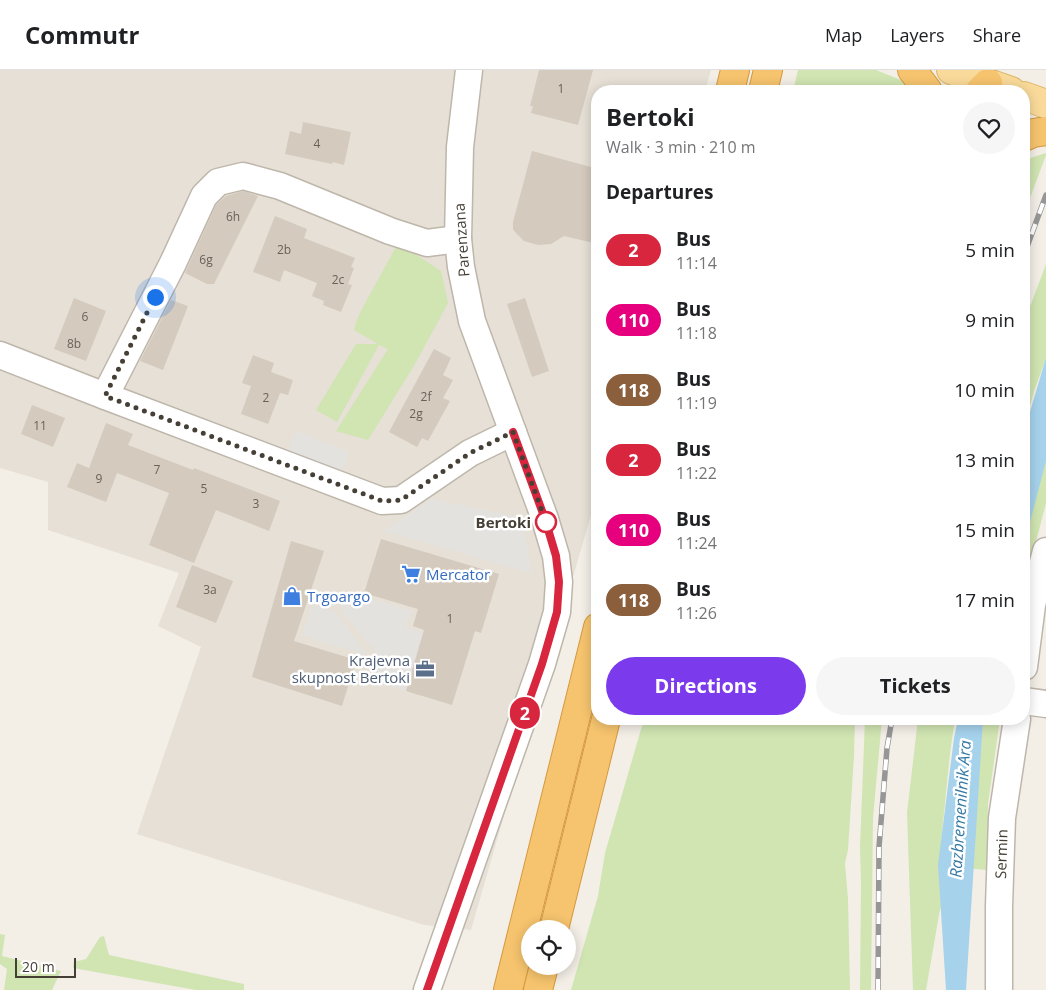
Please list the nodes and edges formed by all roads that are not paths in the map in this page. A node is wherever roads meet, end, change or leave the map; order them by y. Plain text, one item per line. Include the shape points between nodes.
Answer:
1 (469, 70) edge
2 (729, 70) edge
3 (735, 70) edge
4 (912, 70) edge
5 (951, 70) edge
6 (728, 85) edge
7 (730, 85) edge
8 (923, 85) edge
9 (983, 85) edge
10 (1030, 98) edge
11 (1046, 104) edge
12 (1046, 131) edge
13 (1030, 134) edge
14 (458, 239) junction
15 (0, 355) edge
16 (105, 396) junction
17 (513, 432) junction
18 (1046, 551) edge
19 (1030, 620) edge
20 (591, 655) edge
21 (1030, 702) edge
22 (1046, 704) edge
23 (605, 725) edge
24 (1016, 725) edge
25 (556, 920) edge
26 (542, 975) edge
27 (427, 990) edge
28 (508, 990) edge
29 (538, 990) edge
30 (999, 990) edge

1 - 14 street, Parenzana via 460,147
2 - 6 highway
3 - 7 highway
4 - 8 highway
5 - 9 main road
10 - 11 main road
12 - 13 highway
14 - 16 street via 427,243 280,186 243,176 218,182 204,196
14 - 17 street, Parenzana via 460,268 472,321
15 - 16 street
16 - 17 street via 382,501 401,500 470,453
17 - 27 street, Parenzana via 556,556 559,582 557,612 542,664
18 - 19 street
20 - 28 highway
21 - 22 street
23 - 25 highway
24 - 30 street, Sermin via 1002,818
26 - 29 highway

